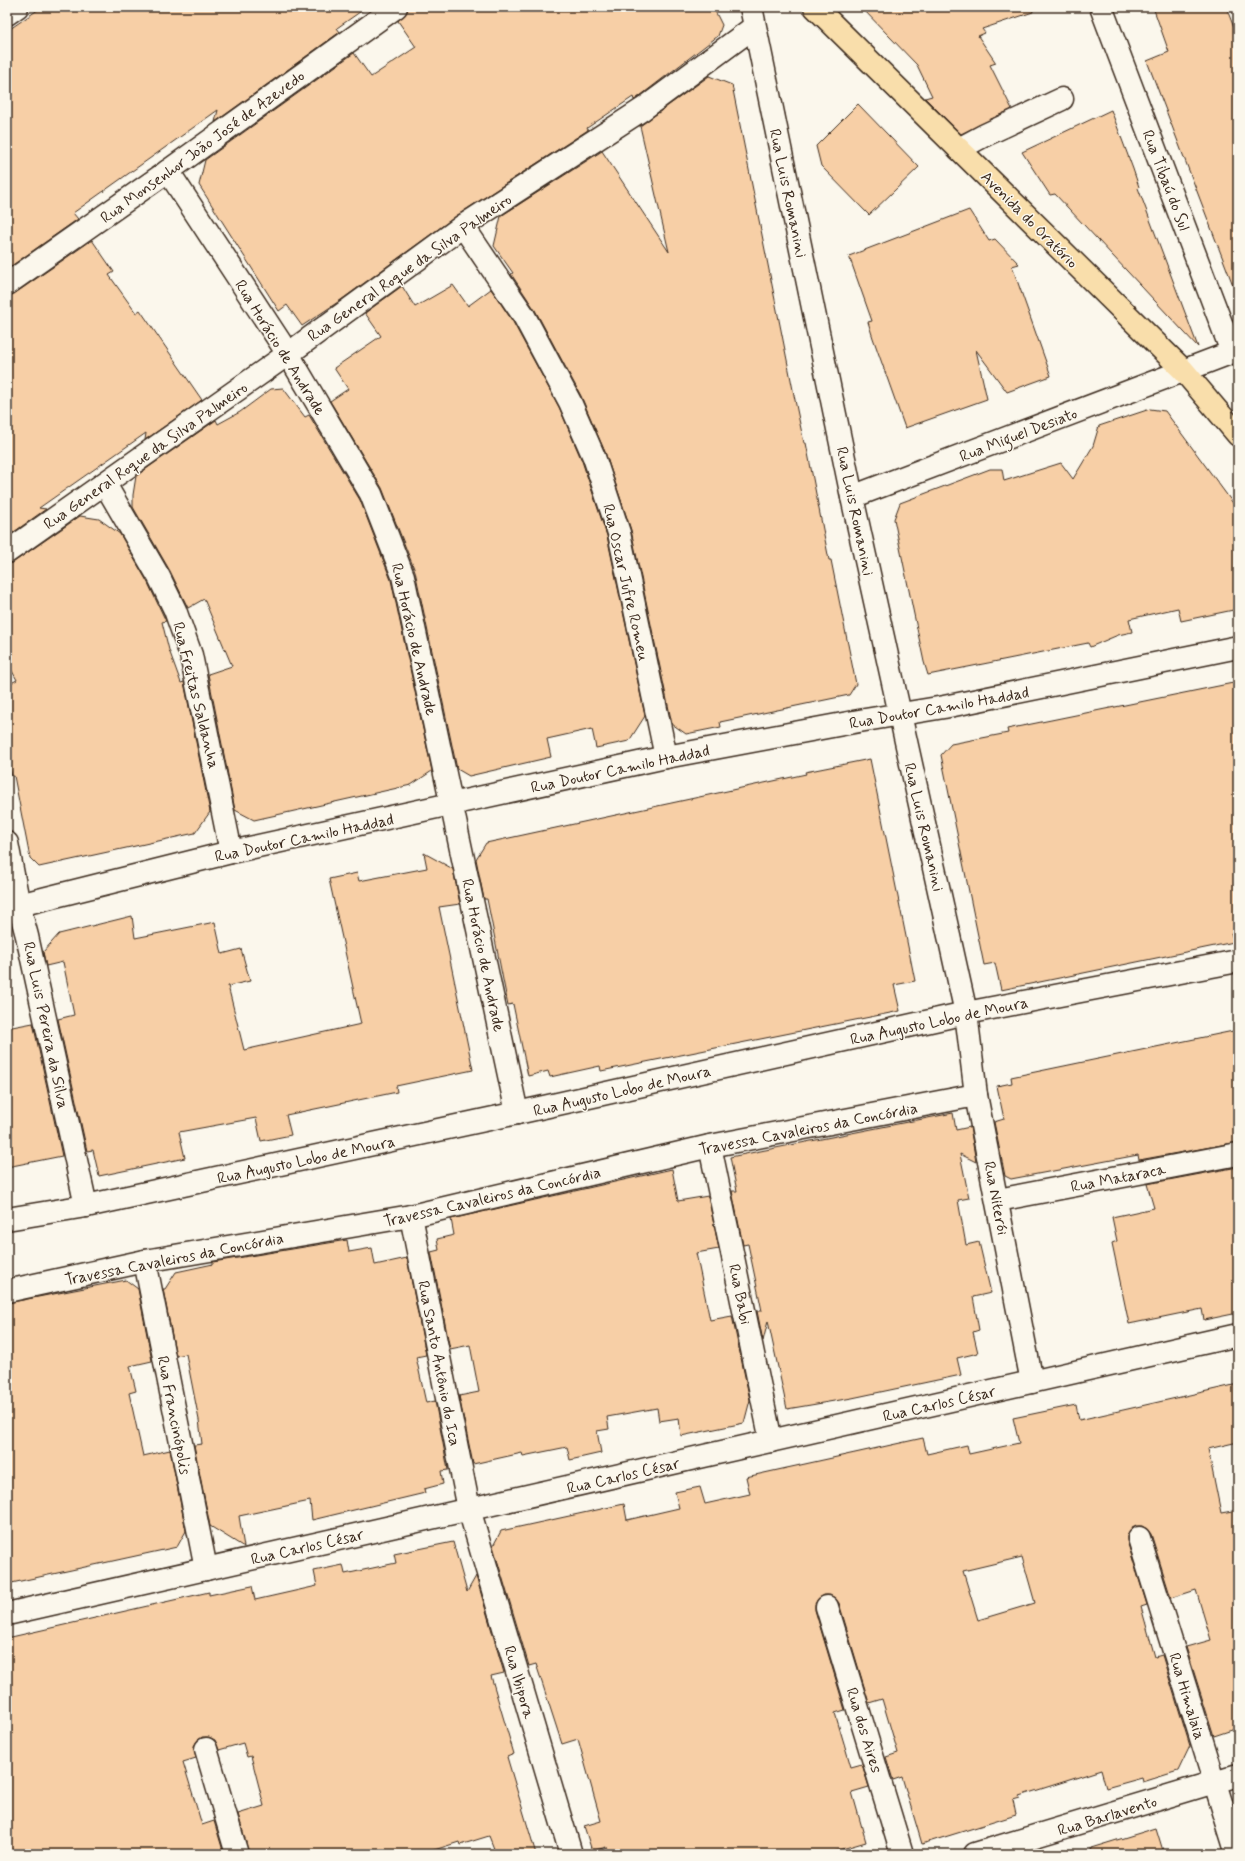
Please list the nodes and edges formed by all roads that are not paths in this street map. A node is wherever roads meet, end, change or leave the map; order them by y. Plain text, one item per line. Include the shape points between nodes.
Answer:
1 (16, 7) edge
2 (396, 7) edge
3 (815, 7) edge
4 (1101, 7) edge
5 (7, 14) edge
6 (753, 17) edge
7 (1062, 99) dead end
8 (959, 149) junction
9 (168, 171) junction
10 (464, 226) junction
11 (7, 284) edge
12 (1235, 351) edge
13 (288, 354) junction
14 (1183, 370) junction
15 (1238, 435) edge
16 (105, 484) junction
17 (852, 497) junction
18 (7, 552) edge
19 (1238, 647) edge
20 (900, 715) junction
21 (666, 757) junction
22 (451, 804) junction
23 (7, 844) edge
24 (231, 852) junction
25 (13, 907) edge
26 (1238, 961) edge
27 (966, 1013) junction
28 (976, 1095) junction
29 (517, 1113) junction
30 (710, 1146) junction
31 (1238, 1154) edge
32 (998, 1200) junction
33 (86, 1206) junction
34 (411, 1216) junction
35 (7, 1219) edge
36 (145, 1261) junction
37 (7, 1291) edge
38 (1238, 1335) edge
39 (1032, 1382) junction
40 (771, 1442) junction
41 (469, 1509) junction
42 (1139, 1538) dead end
43 (206, 1569) junction
44 (827, 1607) dead end
45 (7, 1614) edge
46 (206, 1749) dead end
47 (1238, 1775) edge
48 (1215, 1782) junction
49 (237, 1854) edge
50 (571, 1854) edge
51 (902, 1854) edge
52 (975, 1854) edge
53 (1237, 1854) edge

1 - 5 street
2 - 9 street, Rua Monsenhor João José de Azevedo
3 - 8 main road, Avenida do Oratório
4 - 12 street, Rua Tibaú do Sul
6 - 10 street, Rua General Roque da Silva Palmeiro via 643,109
6 - 17 street, Rua Luis Romanini
7 - 8 street
8 - 14 main road, Avenida do Oratório
9 - 11 street, Rua Monsenhor João José de Azevedo
9 - 13 street, Rua Horácio de Andrade
10 - 13 street, Rua General Roque da Silva Palmeiro
10 - 21 street, Rua Oscar Jufre Romeu via 524,316 570,402 594,457 619,533
12 - 14 street, Rua Miguel Desiato
13 - 16 street, Rua General Roque da Silva Palmeiro
13 - 22 street, Rua Horácio de Andrade via 371,494 403,576
14 - 15 main road, Avenida do Oratório
14 - 17 street, Rua Miguel Desiato
16 - 18 street, Rua General Roque da Silva Palmeiro
16 - 24 street, Rua Freitas Saldanha via 159,577 175,610 190,655
17 - 20 street, Rua Luis Romanini
19 - 20 street, Rua Doutor Camilo Haddad
20 - 21 street, Rua Doutor Camilo Haddad
20 - 27 street, Rua Luis Romanini
21 - 22 street, Rua Doutor Camilo Haddad
22 - 24 street, Rua Doutor Camilo Haddad
22 - 29 street, Rua Horácio de Andrade
23 - 25 street, Rua Luis Pereira da Silva
24 - 25 street, Rua Doutor Camilo Haddad
25 - 33 street, Rua Luis Pereira da Silva via 27,936
26 - 27 street, Rua Augusto Lobo de Moura
27 - 28 street, Rua Niterói
27 - 29 street, Rua Augusto Lobo de Moura
28 - 30 street, Travessa Cavaleiros da Concórdia
28 - 32 street, Rua Niterói
29 - 33 street, Rua Augusto Lobo de Moura
30 - 34 street, Travessa Cavaleiros da Concórdia
30 - 40 street, Rua Babi
31 - 32 street, Rua Mataraca
32 - 39 street, Rua Niterói
33 - 35 street, Rua Augusto Lobo de Moura
34 - 36 street, Travessa Cavaleiros da Concórdia
34 - 41 street, Rua Santo Antônio do Ica
36 - 37 street, Travessa Cavaleiros da Concórdia
36 - 43 street, Rua Francinópolis
38 - 39 street, Rua Carlos César
39 - 40 street, Rua Carlos César
40 - 41 street, Rua Carlos César
41 - 43 street, Rua Carlos César
41 - 50 street, Rua Ibipora
42 - 48 street, Rua Himalaia
43 - 45 street, Rua Carlos César
44 - 51 street, Rua dos Aires
46 - 49 street
47 - 48 street, Rua Barlavento
48 - 52 street, Rua Barlavento
48 - 53 street, Rua Himalaia

